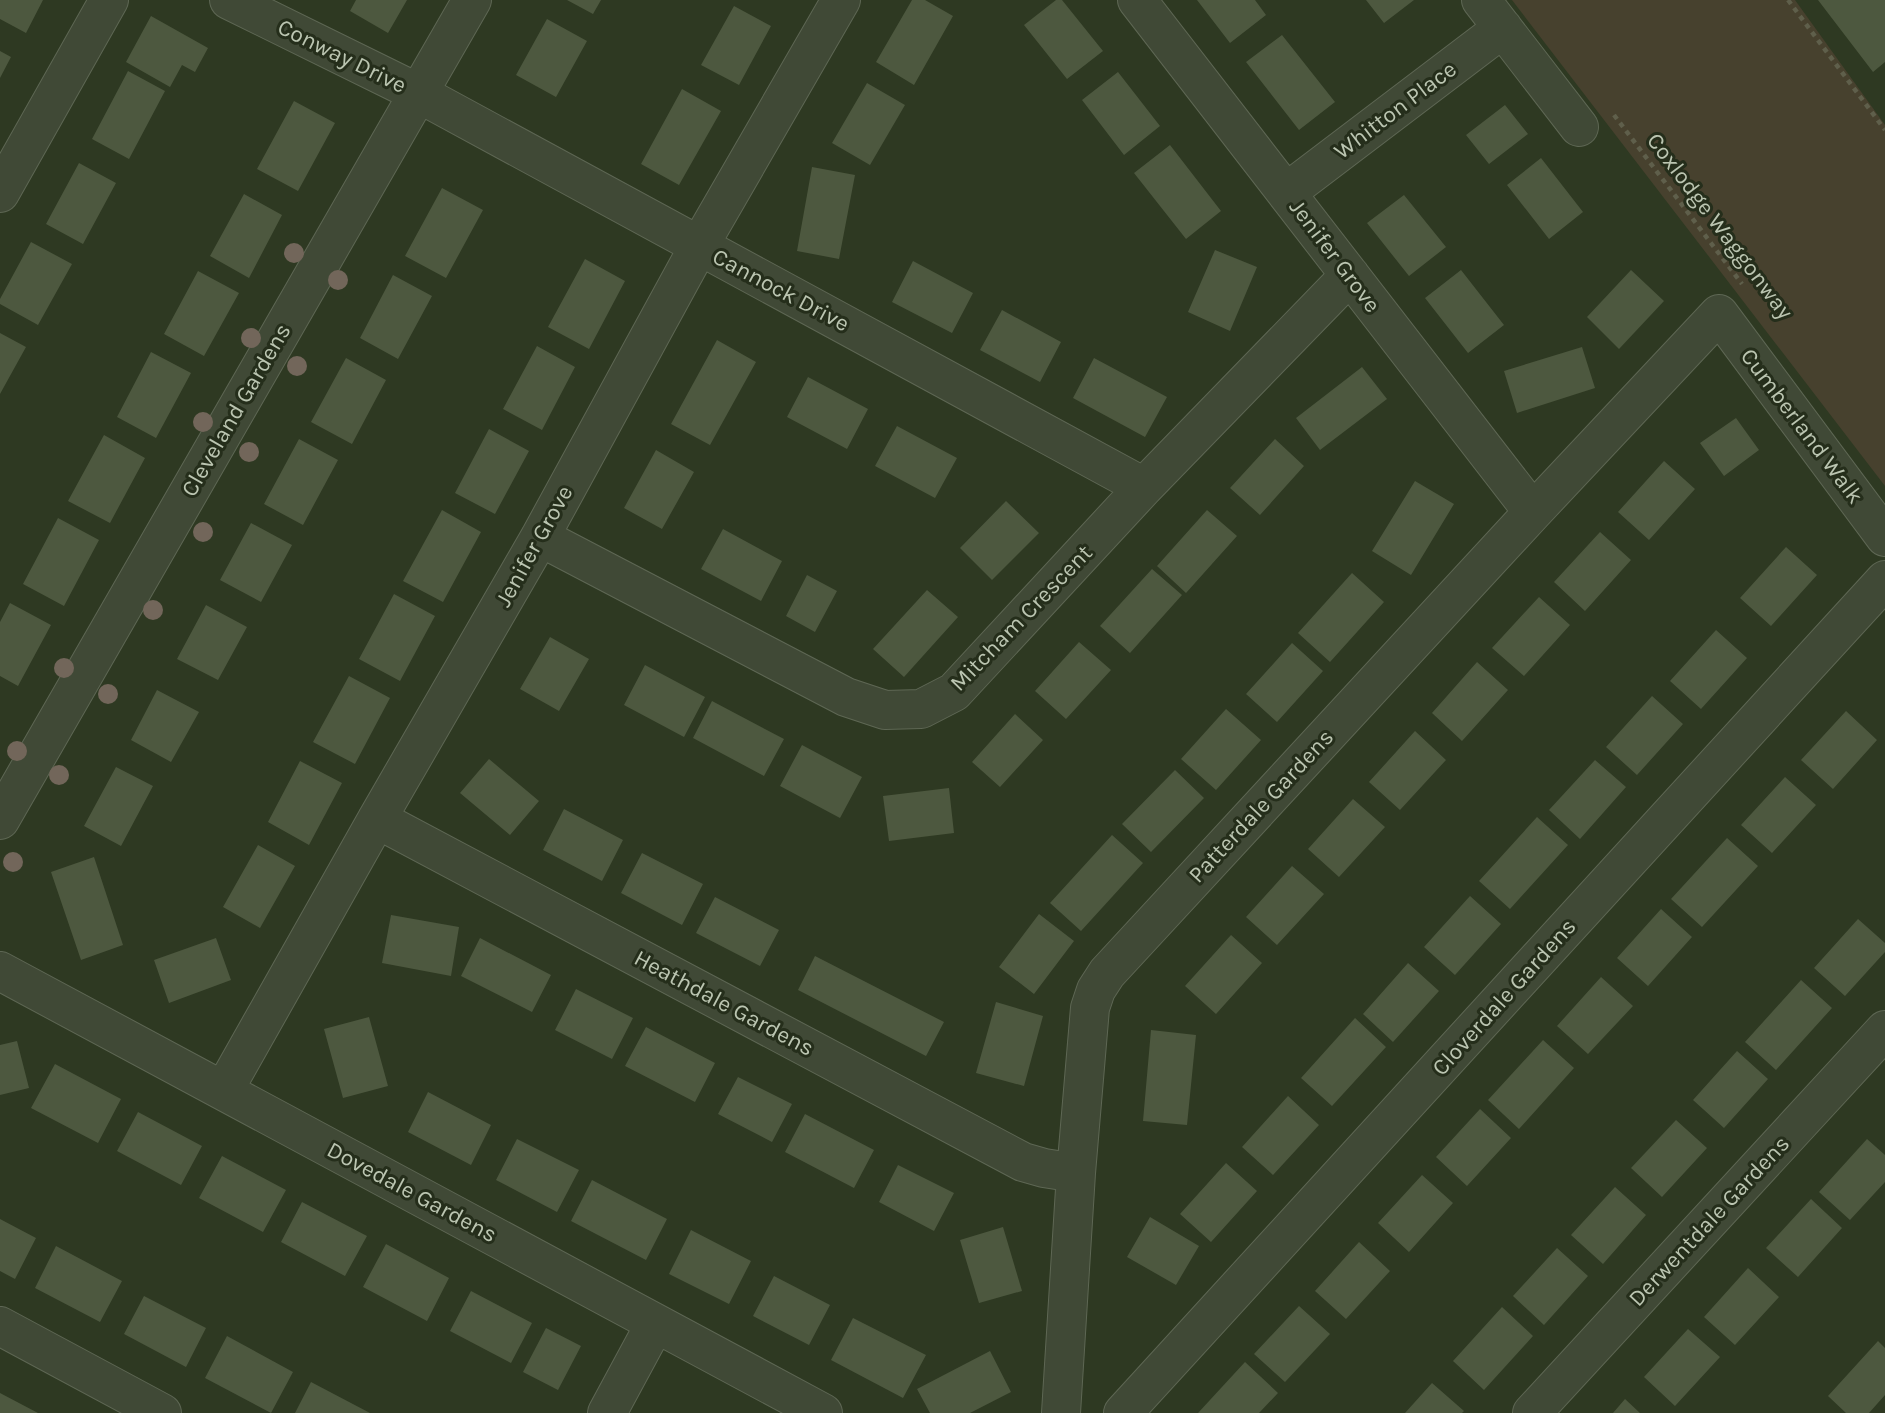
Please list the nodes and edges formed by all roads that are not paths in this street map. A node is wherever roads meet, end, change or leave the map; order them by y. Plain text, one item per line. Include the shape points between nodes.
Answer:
1 (109, 0) edge
2 (229, 0) edge
3 (472, 0) edge
4 (841, 0) edge
5 (1138, 0) edge
6 (1492, 14) edge
7 (418, 93) junction
8 (1594, 117) road end
9 (1287, 192) junction
10 (0, 193) edge
11 (699, 246) junction
12 (1350, 275) junction
13 (1733, 303) joint
14 (1144, 487) junction
15 (1533, 512) junction
16 (540, 537) junction
17 (1885, 537) edge
18 (1885, 580) edge
19 (377, 819) junction
20 (0, 820) edge
21 (0, 971) edge
22 (1885, 1030) edge
23 (224, 1090) junction
24 (1076, 1172) junction
25 (655, 1324) junction
26 (0, 1326) edge
27 (162, 1413) edge
28 (607, 1413) edge
29 (823, 1413) edge
30 (1061, 1413) edge
31 (1123, 1413) edge
32 (1532, 1413) edge

1 - 10 street
2 - 7 street, Conway Drive
3 - 7 street, Cleveland Gardens
4 - 11 street, Jenifer Grove
5 - 9 street, Jenifer Grove
6 - 8 street
6 - 9 street, Whitton Place
7 - 11 street, Cannock Drive
7 - 20 street, Cleveland Gardens
9 - 12 street, Jenifer Grove
11 - 14 street, Cannock Drive
11 - 16 street, Jenifer Grove
12 - 14 street, Mitcham Crescent
12 - 15 street, Jenifer Grove
13 - 15 street, Patterdale Gardens
13 - 17 street, Cumberland Walk
14 - 16 street, Mitcham Crescent via 954,692 921,709 885,710 846,697
15 - 24 street, Patterdale Gardens via 1107,973 1090,1008
16 - 19 street, Jenifer Grove
18 - 31 street, Cloverdale Gardens
19 - 23 street, Jenifer Grove
19 - 24 street, Heathdale Gardens via 1023,1162
21 - 23 street, Dovedale Gardens
22 - 32 street, Derwentdale Gardens
23 - 25 street, Dovedale Gardens
24 - 30 street, Patterdale Gardens
25 - 28 street
25 - 29 street, Dovedale Gardens
26 - 27 street

